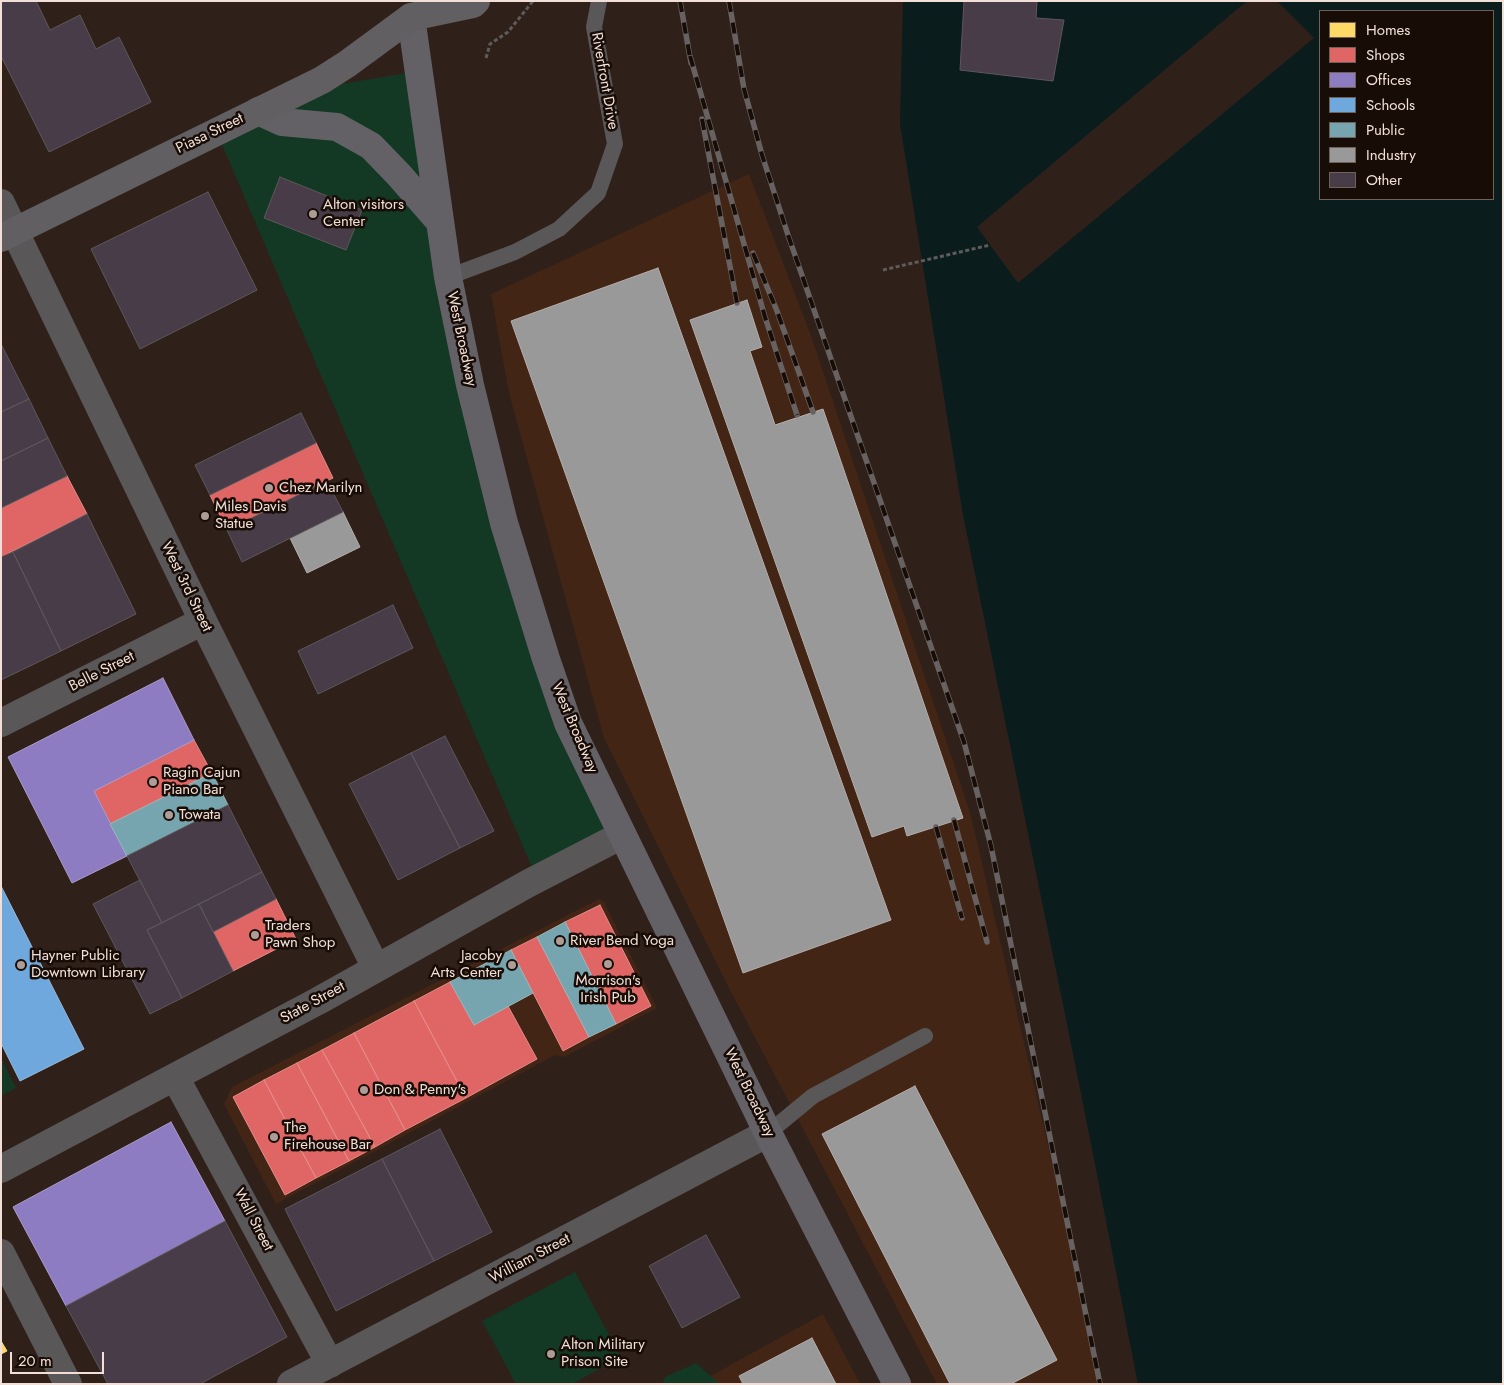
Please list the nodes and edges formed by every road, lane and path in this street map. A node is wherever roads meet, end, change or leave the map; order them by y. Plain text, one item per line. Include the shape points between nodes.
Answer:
1 (476, 1) edge
2 (533, 1) edge
3 (600, 1) edge
4 (415, 9) edge
5 (486, 58) dead end
6 (258, 111) junction
7 (1, 203) edge
8 (440, 222) junction
9 (8, 235) edge
10 (990, 245) dead end
11 (883, 270) dead end
12 (448, 277) junction
13 (203, 621) junction
14 (1, 723) edge
15 (622, 835) junction
16 (376, 968) junction
17 (925, 1036) dead end
18 (175, 1077) junction
19 (768, 1133) junction
20 (1, 1169) edge
21 (1, 1253) edge
22 (330, 1364) junction
23 (68, 1384) edge
24 (291, 1384) edge
25 (897, 1384) edge

1 - 4 highway via 473,4
2 - 5 path via 508,32 490,44
3 - 12 lane, Riverfront Drive via 594,27 615,144 598,193 559,229 515,252
4 - 6 highway, Piasa Street via 347,64
4 - 8 main road, West Broadway
6 - 8 main road via 282,122 337,128 371,146
6 - 9 highway, Piasa Street
7 - 9 street, West 3rd Street
8 - 12 main road, West Broadway
9 - 13 street, West 3rd Street
10 - 11 path
12 - 15 main road, West Broadway via 470,385 504,523 546,658 568,723
13 - 14 street, Belle Street
13 - 16 street, West 3rd Street
15 - 16 street, State Street
15 - 19 main road, West Broadway
16 - 18 street, State Street
17 - 19 lane via 812,1096
18 - 20 street, State Street
18 - 22 street, Wall Street
19 - 22 street, William Street
19 - 25 main road, West Broadway
21 - 23 street
22 - 24 street, William Street

